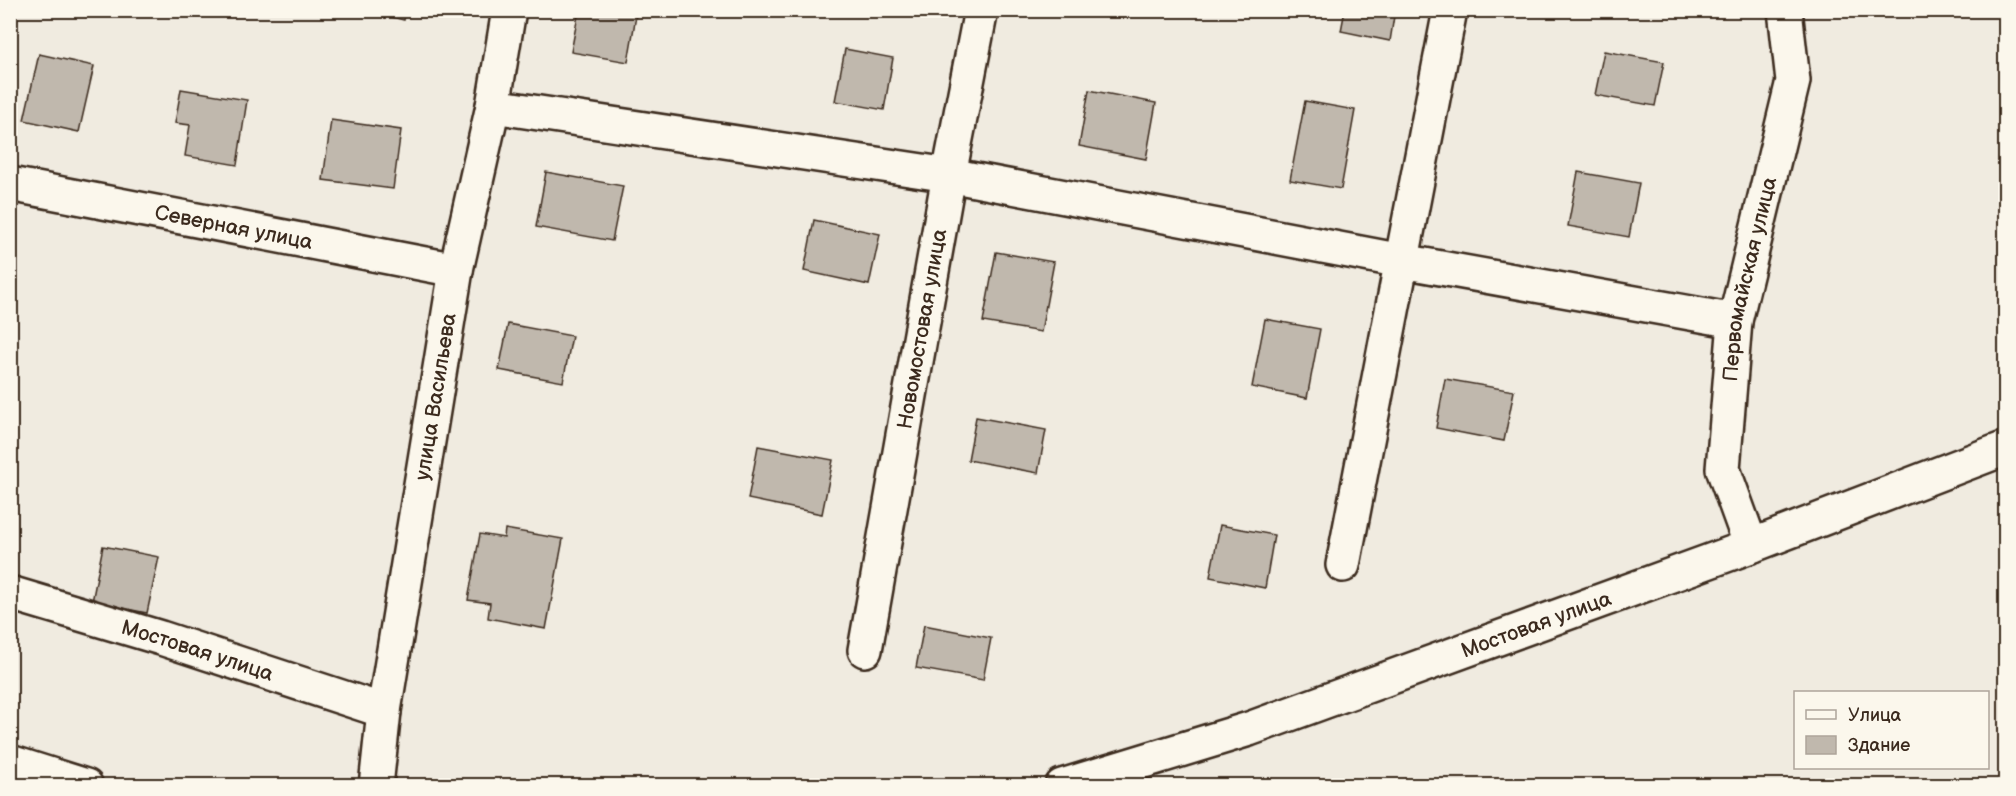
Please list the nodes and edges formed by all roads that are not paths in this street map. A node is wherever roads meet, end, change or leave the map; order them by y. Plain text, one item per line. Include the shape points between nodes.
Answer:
1 (509, 10) edge
2 (981, 10) edge
3 (1450, 10) edge
4 (1785, 10) edge
5 (493, 106) junction
6 (949, 175) junction
7 (10, 184) edge
8 (1402, 261) junction
9 (456, 270) junction
10 (1735, 321) junction
11 (2006, 448) edge
12 (1751, 546) junction
13 (1343, 565) dead end
14 (10, 593) edge
15 (865, 650) dead end
16 (384, 711) junction
17 (10, 762) edge
18 (87, 786) edge
19 (376, 786) edge
20 (1062, 786) edge

1 - 5 street, улица Васильева
2 - 6 street, Новомостовая улица
3 - 8 street
4 - 10 street, Первомайская улица via 1793,81
5 - 6 street
5 - 9 street, улица Васильева
6 - 8 street
6 - 15 street, Новомостовая улица
7 - 9 street, Северная улица
8 - 10 street
8 - 13 street
9 - 16 street, улица Васильева
10 - 12 street, Первомайская улица via 1723,469
11 - 12 street, Мостовая улица
12 - 20 street, Мостовая улица via 1249,729
14 - 16 street, Мостовая улица
16 - 19 street, улица Васильева
17 - 18 street

